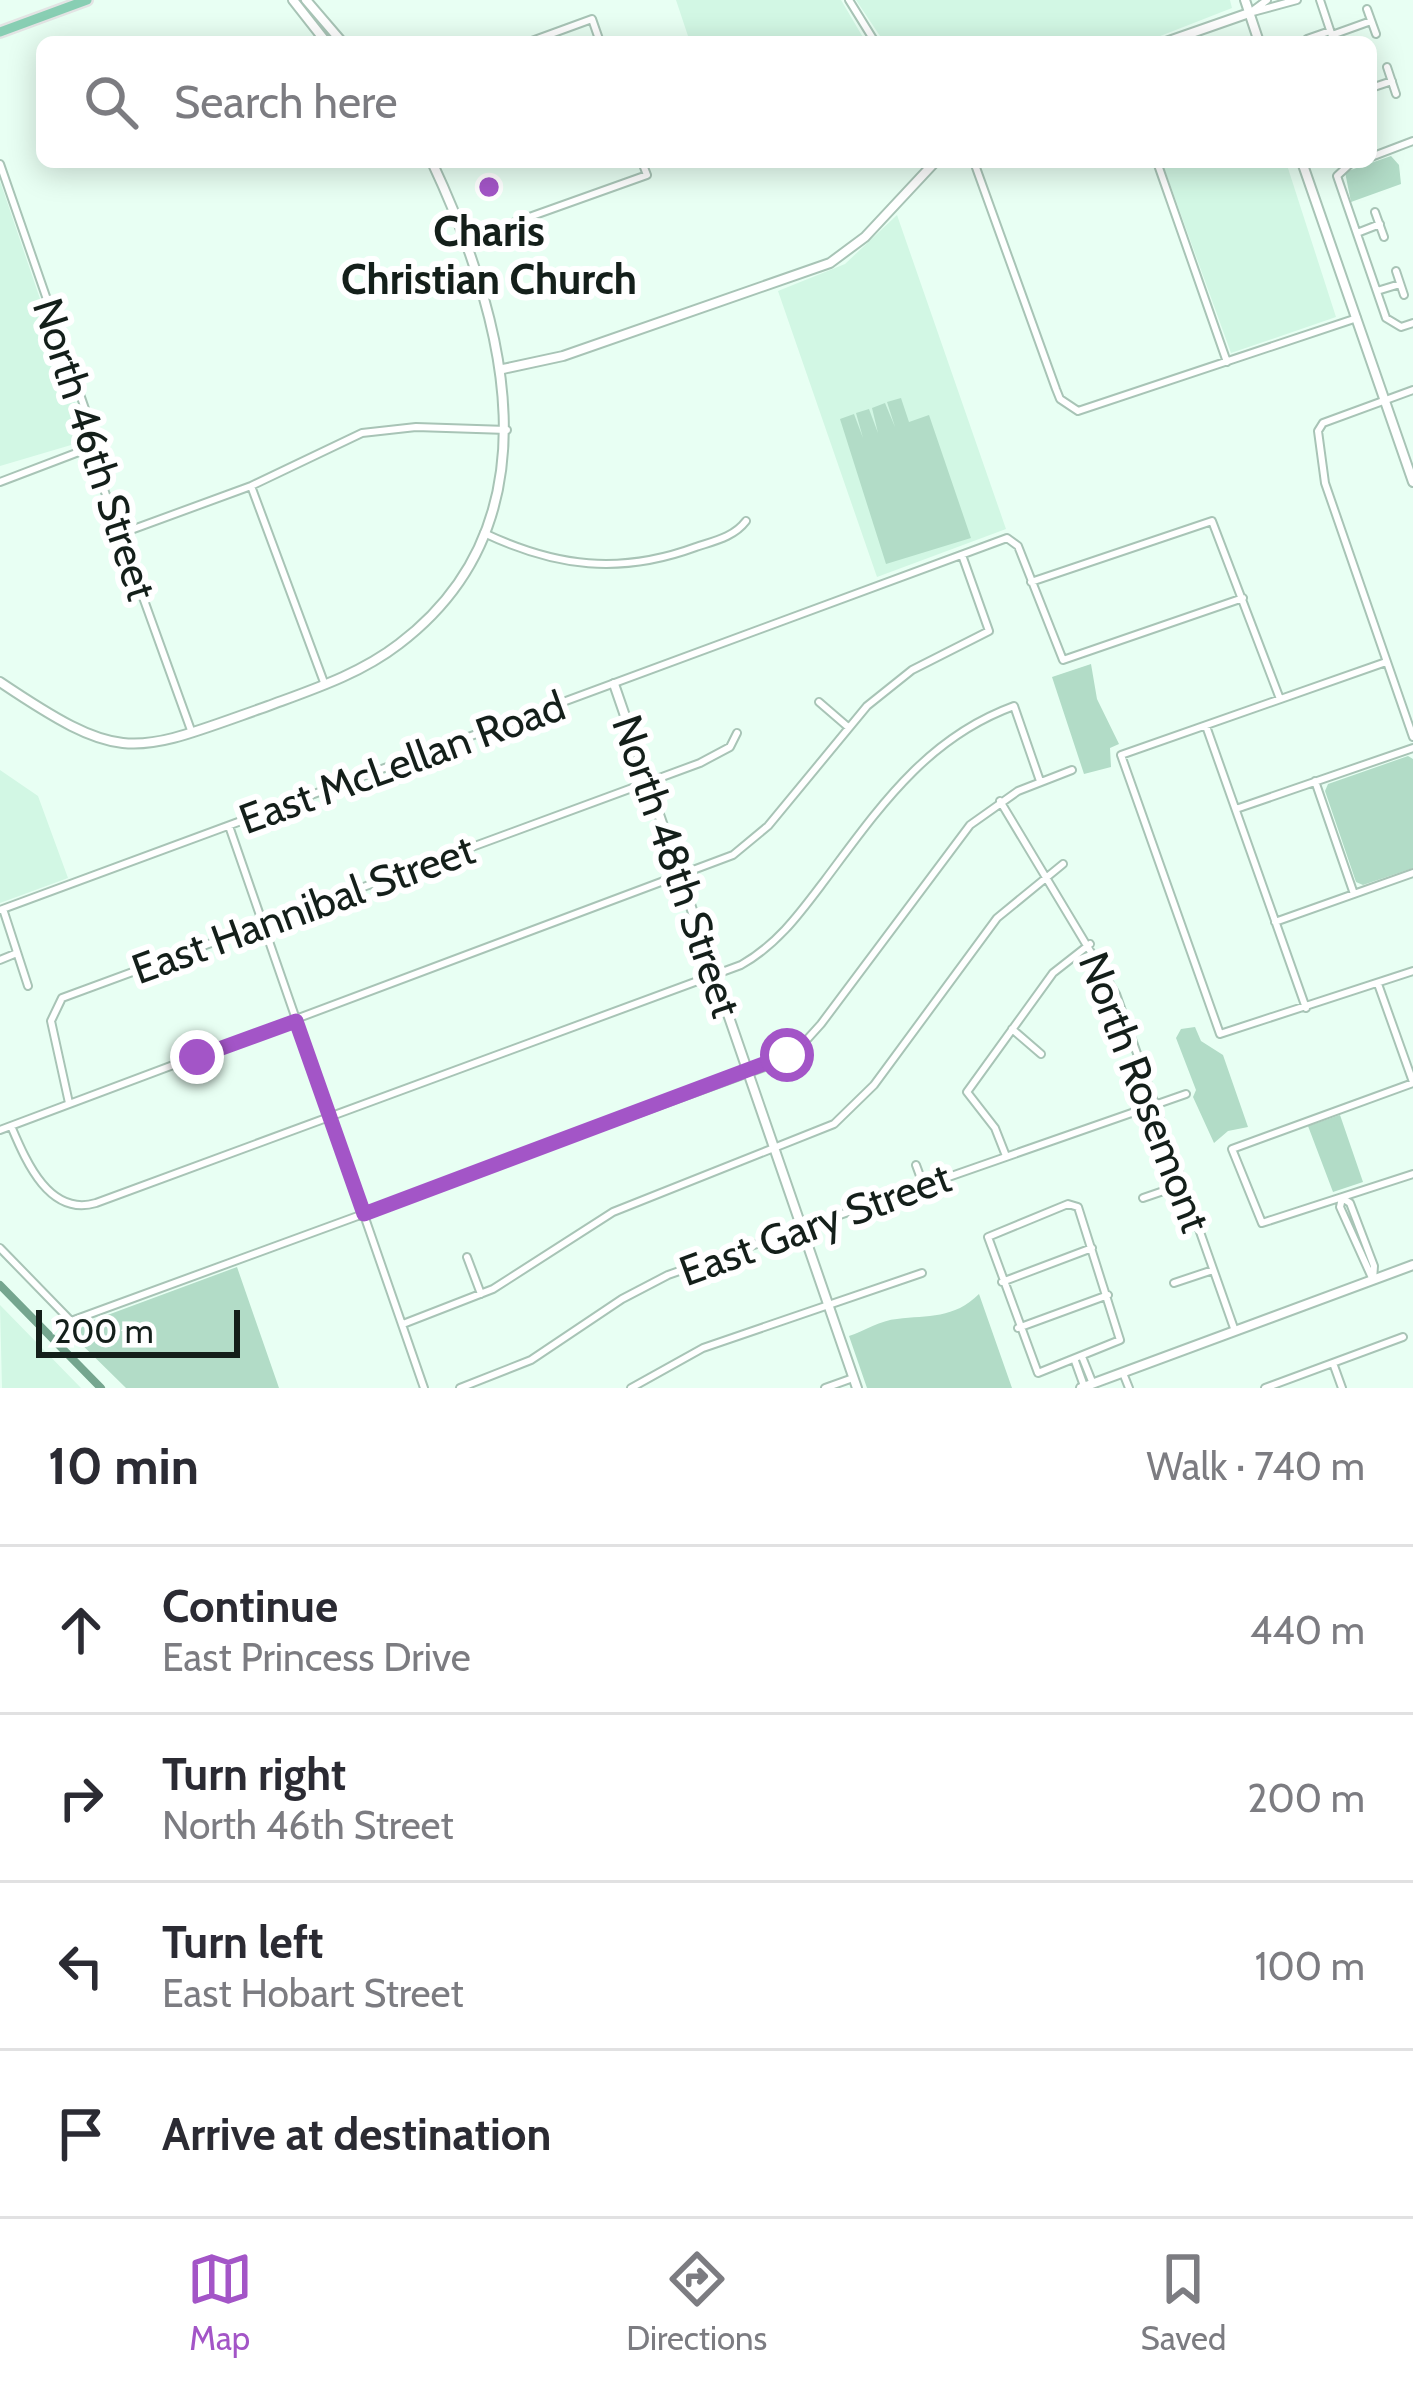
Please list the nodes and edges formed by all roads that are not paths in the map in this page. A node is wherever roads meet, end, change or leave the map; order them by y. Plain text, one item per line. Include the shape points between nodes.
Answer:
1 (87, 0) edge
2 (293, 0) edge
3 (306, 0) edge
4 (849, 0) edge
5 (1245, 0) edge
6 (1267, 0) edge
7 (1320, 0) edge
8 (1293, 1) edge
9 (1366, 9) dead end
10 (1249, 13) junction
11 (1371, 21) junction
12 (1302, 25) dead end
13 (0, 32) edge
14 (1376, 34) dead end
15 (321, 36) edge
16 (337, 36) edge
17 (546, 36) edge
18 (598, 36) edge
19 (871, 36) edge
20 (1183, 36) edge
21 (1257, 36) edge
22 (1306, 36) edge
23 (1332, 36) edge
24 (1387, 68) dead end
25 (1392, 81) junction
26 (1377, 86) edge
27 (1396, 94) dead end
28 (1413, 141) edge
29 (1377, 152) edge
30 (0, 164) edge
31 (434, 168) edge
32 (644, 168) edge
33 (929, 168) edge
34 (976, 168) edge
35 (1159, 168) edge
36 (1304, 168) edge
37 (1341, 168) edge
38 (1375, 212) dead end
39 (1380, 224) junction
40 (1357, 233) junction
41 (1384, 237) dead end
42 (461, 242) junction
43 (1396, 271) dead end
44 (1400, 284) junction
45 (1377, 291) junction
46 (1404, 295) dead end
47 (1357, 318) junction
48 (1413, 322) edge
49 (1227, 362) junction
50 (503, 369) junction
51 (1413, 390) edge
52 (1385, 400) junction
53 (507, 430) junction
54 (92, 447) junction
55 (0, 482) edge
56 (1413, 482) edge
57 (251, 487) junction
58 (746, 521) dead end
59 (484, 533) junction
60 (120, 534) junction
61 (962, 555) junction
62 (1031, 582) junction
63 (1243, 598) junction
64 (1387, 662) junction
65 (0, 682) edge
66 (614, 684) junction
67 (325, 685) junction
68 (1280, 699) junction
69 (819, 702) dead end
70 (1206, 726) junction
71 (848, 727) junction
72 (192, 733) junction
73 (736, 734) dead end
74 (1413, 737) edge
75 (1413, 748) edge
76 (1072, 770) dead end
77 (1040, 781) junction
78 (1315, 781) junction
79 (648, 782) junction
80 (1000, 801) junction
81 (1235, 809) junction
82 (229, 826) junction
83 (1063, 864) dead end
84 (1413, 873) edge
85 (1046, 875) junction
86 (682, 878) junction
87 (1354, 894) junction
88 (2, 909) edge
89 (263, 922) junction
90 (1275, 922) junction
91 (1090, 944) junction
92 (16, 953) junction
93 (0, 960) edge
94 (1413, 971) edge
95 (715, 975) junction
96 (1378, 983) junction
97 (28, 986) dead end
98 (1306, 1008) junction
99 (296, 1021) junction
100 (1012, 1029) junction
101 (1041, 1054) dead end
102 (749, 1072) junction
103 (1413, 1083) edge
104 (1186, 1094) dead end
105 (69, 1103) junction
106 (1156, 1105) junction
107 (330, 1118) junction
108 (11, 1126) junction
109 (0, 1130) edge
110 (775, 1150) junction
111 (1006, 1156) junction
112 (916, 1165) dead end
113 (1413, 1174) edge
114 (923, 1184) junction
115 (1184, 1184) junction
116 (1143, 1198) dead end
117 (1342, 1198) junction
118 (364, 1214) junction
119 (802, 1227) junction
120 (1092, 1248) junction
121 (0, 1249) edge
122 (467, 1257) dead end
123 (1413, 1265) edge
124 (1213, 1270) junction
125 (922, 1273) dead end
126 (1372, 1280) junction
127 (1002, 1282) junction
128 (1174, 1283) dead end
129 (481, 1294) junction
130 (1108, 1295) junction
131 (828, 1303) junction
132 (403, 1324) junction
133 (1018, 1328) junction
134 (1235, 1331) junction
135 (1402, 1337) dead end
136 (1079, 1360) junction
137 (1333, 1363) junction
138 (1124, 1372) junction
139 (855, 1383) edge
140 (1086, 1386) edge
141 (424, 1388) edge
142 (460, 1388) edge
143 (631, 1388) edge
144 (824, 1388) edge
145 (1129, 1388) edge
146 (1264, 1388) edge
147 (1342, 1388) edge

1 - 13 main road
2 - 15 street
3 - 16 street
4 - 19 street
5 - 10 street
6 - 10 street
7 - 23 street
8 - 10 street
9 - 11 street
10 - 20 street
10 - 21 street
11 - 14 street
11 - 23 street
12 - 22 street
17 - 18 street via 592,19
24 - 25 street
25 - 26 street
25 - 27 street
28 - 29 street
30 - 54 street, North 46th Street
31 - 42 street
32 - 42 street via 647,175
33 - 50 street via 830,263
34 - 49 street via 1069,407 1090,411
35 - 49 street
36 - 47 street
37 - 40 street
38 - 39 street
39 - 40 street
39 - 41 street
40 - 45 street
42 - 50 street
43 - 44 street
44 - 45 street
44 - 46 street
45 - 48 street via 1391,325
47 - 49 street
47 - 52 street
50 - 53 street
51 - 52 street
52 - 56 street
52 - 64 street via 1319,426 1325,483
53 - 57 street via 362,433
53 - 59 street
54 - 55 street
54 - 60 street, North 46th Street
57 - 60 street
57 - 67 street
58 - 59 street via 676,555 613,566 553,562
59 - 67 street via 445,600 414,633
60 - 72 street, North 46th Street
61 - 62 street, East McLellan Road via 1007,538
61 - 66 street, East McLellan Road
61 - 71 street via 989,631 912,670
62 - 63 street via 1212,521
62 - 63 street via 1063,660
63 - 68 street
64 - 68 street
64 - 74 street
65 - 72 street via 110,744 148,745
66 - 79 street, North 48th Street
66 - 82 street, East McLellan Road
67 - 72 street
68 - 70 street
69 - 71 street
70 - 81 street
70 - 98 street via 1121,755 1221,1035
71 - 86 street via 768,826 733,855
73 - 79 street, East Hannibal Street via 719,754
75 - 78 street
76 - 77 street
77 - 80 street
77 - 95 street via 1014,706 962,730 917,764 783,934
78 - 81 street
78 - 87 street
79 - 86 street, North 48th Street
79 - 89 street, East Hannibal Street
80 - 85 street, North Rosemont
80 - 102 street via 960,836 802,1045
81 - 90 street
82 - 88 street, East McLellan Road
82 - 89 street
83 - 85 street
84 - 87 street
85 - 91 street, North Rosemont
85 - 110 street via 997,918 866,1095 834,1124
86 - 95 street, North 48th Street
86 - 99 street
87 - 90 street
88 - 92 street
89 - 99 street
89 - 105 street, East Hannibal Street via 62,998 51,1022
90 - 98 street
91 - 100 street via 1053,973
91 - 106 street, North Rosemont
92 - 93 street
92 - 97 street
94 - 96 street
95 - 102 street, North 48th Street
95 - 107 street
96 - 98 street
96 - 103 street
99 - 105 street
99 - 107 street
100 - 101 street
100 - 111 street via 967,1092
102 - 110 street, North 48th Street
102 - 118 street
103 - 117 street via 1232,1149 1262,1222
104 - 106 street, East Gary Street
105 - 108 street
106 - 111 street, East Gary Street
106 - 115 street, North Rosemont
107 - 108 street via 83,1207 60,1201 33,1174
107 - 118 street
108 - 109 street
110 - 119 street, North 48th Street
110 - 129 street via 613,1212
111 - 114 street, East Gary Street
112 - 114 street
113 - 117 street
114 - 119 street, East Gary Street
115 - 116 street
115 - 124 street, North Rosemont
117 - 126 street
118 - 121 street via 71,1321
118 - 132 street
119 - 131 street, North 48th Street
119 - 142 street, East Gary Street via 668,1275 531,1360
120 - 127 street
120 - 127 street via 1074,1205 991,1233
120 - 130 street
122 - 129 street
123 - 126 street
124 - 128 street
124 - 134 street, North Rosemont
125 - 131 street
126 - 134 street
127 - 133 street
129 - 132 street
130 - 133 street
130 - 136 street via 1120,1340
131 - 139 street, North 48th Street
131 - 143 street via 703,1348
132 - 141 street
133 - 136 street via 1038,1372
134 - 138 street
135 - 137 street
136 - 140 street
137 - 146 street
137 - 147 street
138 - 140 street
138 - 145 street
139 - 144 street

